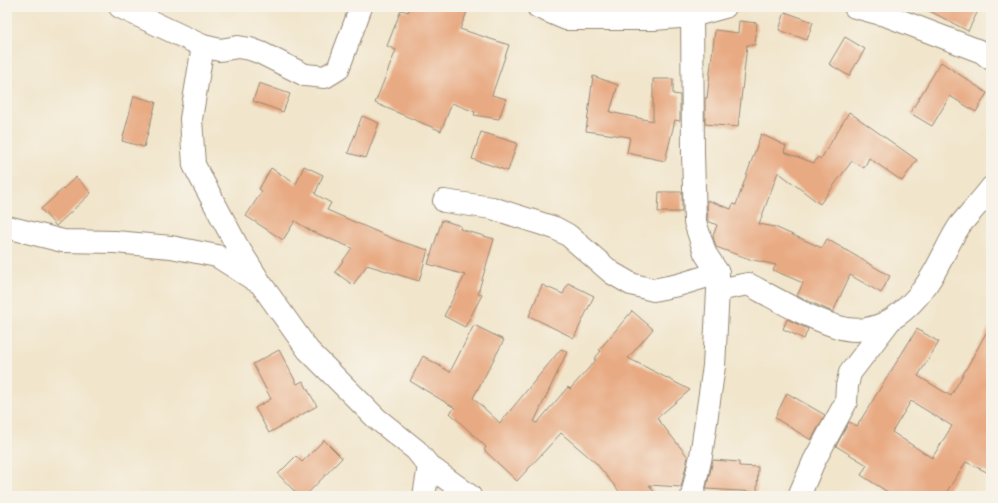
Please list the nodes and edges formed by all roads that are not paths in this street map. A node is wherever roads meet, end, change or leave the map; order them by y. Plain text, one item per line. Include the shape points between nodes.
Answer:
1 (120, 7) edge
2 (361, 7) edge
3 (538, 7) edge
4 (725, 7) edge
5 (856, 7) edge
6 (692, 12) edge
7 (203, 46) junction
8 (991, 59) edge
9 (991, 188) edge
10 (444, 201) dead end
11 (7, 227) edge
12 (718, 282) junction
13 (261, 284) junction
14 (889, 322) junction
15 (429, 466) junction
16 (424, 496) edge
17 (470, 496) edge
18 (692, 496) edge
19 (799, 496) edge

1 - 7 street
2 - 7 street via 338,69 325,77 305,76 250,50 238,47 220,50
3 - 6 street via 566,19 654,19
4 - 6 street
5 - 8 street via 888,16 982,52
6 - 12 street via 695,222
7 - 13 street via 191,119 194,165 232,237
9 - 14 street via 960,225 931,277 907,308
10 - 12 street via 492,208 555,228 568,235 612,273 631,284 652,290
11 - 13 street via 63,241 171,247 218,256
12 - 14 street via 748,284 788,306 836,327 869,330
12 - 18 street via 714,366 701,456
13 - 15 street via 308,350 376,418 416,450
14 - 19 street via 850,373 846,402 814,461
15 - 16 street
15 - 17 street

